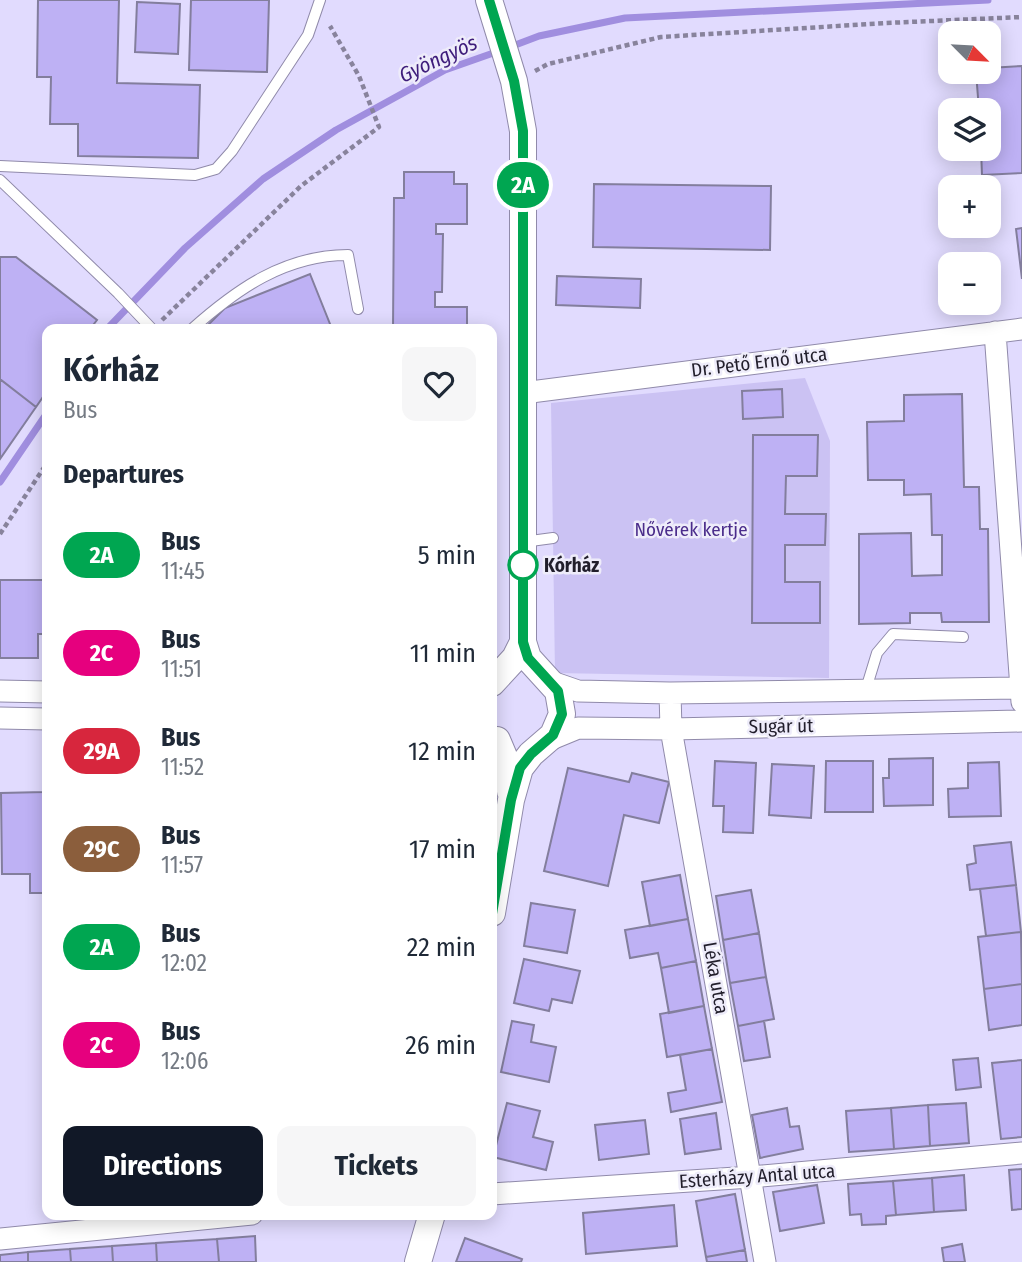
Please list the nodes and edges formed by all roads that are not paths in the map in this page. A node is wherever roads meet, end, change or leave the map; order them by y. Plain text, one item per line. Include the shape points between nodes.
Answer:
1 (319, 3) edge
2 (492, 12) edge
3 (0, 166) edge
4 (0, 180) edge
5 (358, 309) dead end
6 (147, 324) edge
7 (198, 324) edge
8 (1022, 329) edge
9 (995, 332) junction
10 (523, 393) junction
11 (553, 538) dead end
12 (523, 542) junction
13 (962, 637) dead end
14 (523, 642) junction
15 (546, 677) junction
16 (497, 678) edge
17 (497, 679) edge
18 (866, 689) junction
19 (0, 691) edge
20 (42, 692) edge
21 (670, 693) junction
22 (1021, 693) edge
23 (0, 718) edge
24 (42, 719) edge
25 (1022, 721) edge
26 (671, 729) junction
27 (497, 740) edge
28 (544, 742) junction
29 (497, 745) edge
30 (511, 800) junction
31 (497, 884) edge
32 (1022, 1153) edge
33 (751, 1177) junction
34 (497, 1194) edge
35 (192, 1220) edge
36 (430, 1220) edge
37 (0, 1239) edge
38 (418, 1262) edge
39 (765, 1262) edge

1 - 3 lane via 308,35 216,169 195,175
2 - 10 street via 514,81 523,131
4 - 6 lane
5 - 7 lane via 348,255 322,255 267,274
8 - 9 street, Dr. Pető Ernő utca
9 - 10 street, Dr. Pető Ernő utca
9 - 22 street
10 - 12 street
11 - 12 lane
12 - 14 street
13 - 18 lane via 893,634 877,653
14 - 15 street via 528,658
14 - 16 street
15 - 17 street via 521,668
15 - 21 street, Sugár út via 578,691
15 - 28 street via 558,691 562,714 553,735
18 - 21 street, Sugár út
18 - 22 street, Sugár út
19 - 20 street
21 - 26 street, Léka utca
23 - 24 street
25 - 26 street, Sugár út
26 - 28 street, Sugár út via 578,727
26 - 33 street, Léka utca
27 - 28 street via 520,749
28 - 30 street via 520,768
29 - 30 street via 508,766
30 - 31 street
32 - 33 street, Esterházy Antal utca
33 - 34 street, Esterházy Antal utca
33 - 39 street, Léka utca
35 - 37 street
36 - 38 street

